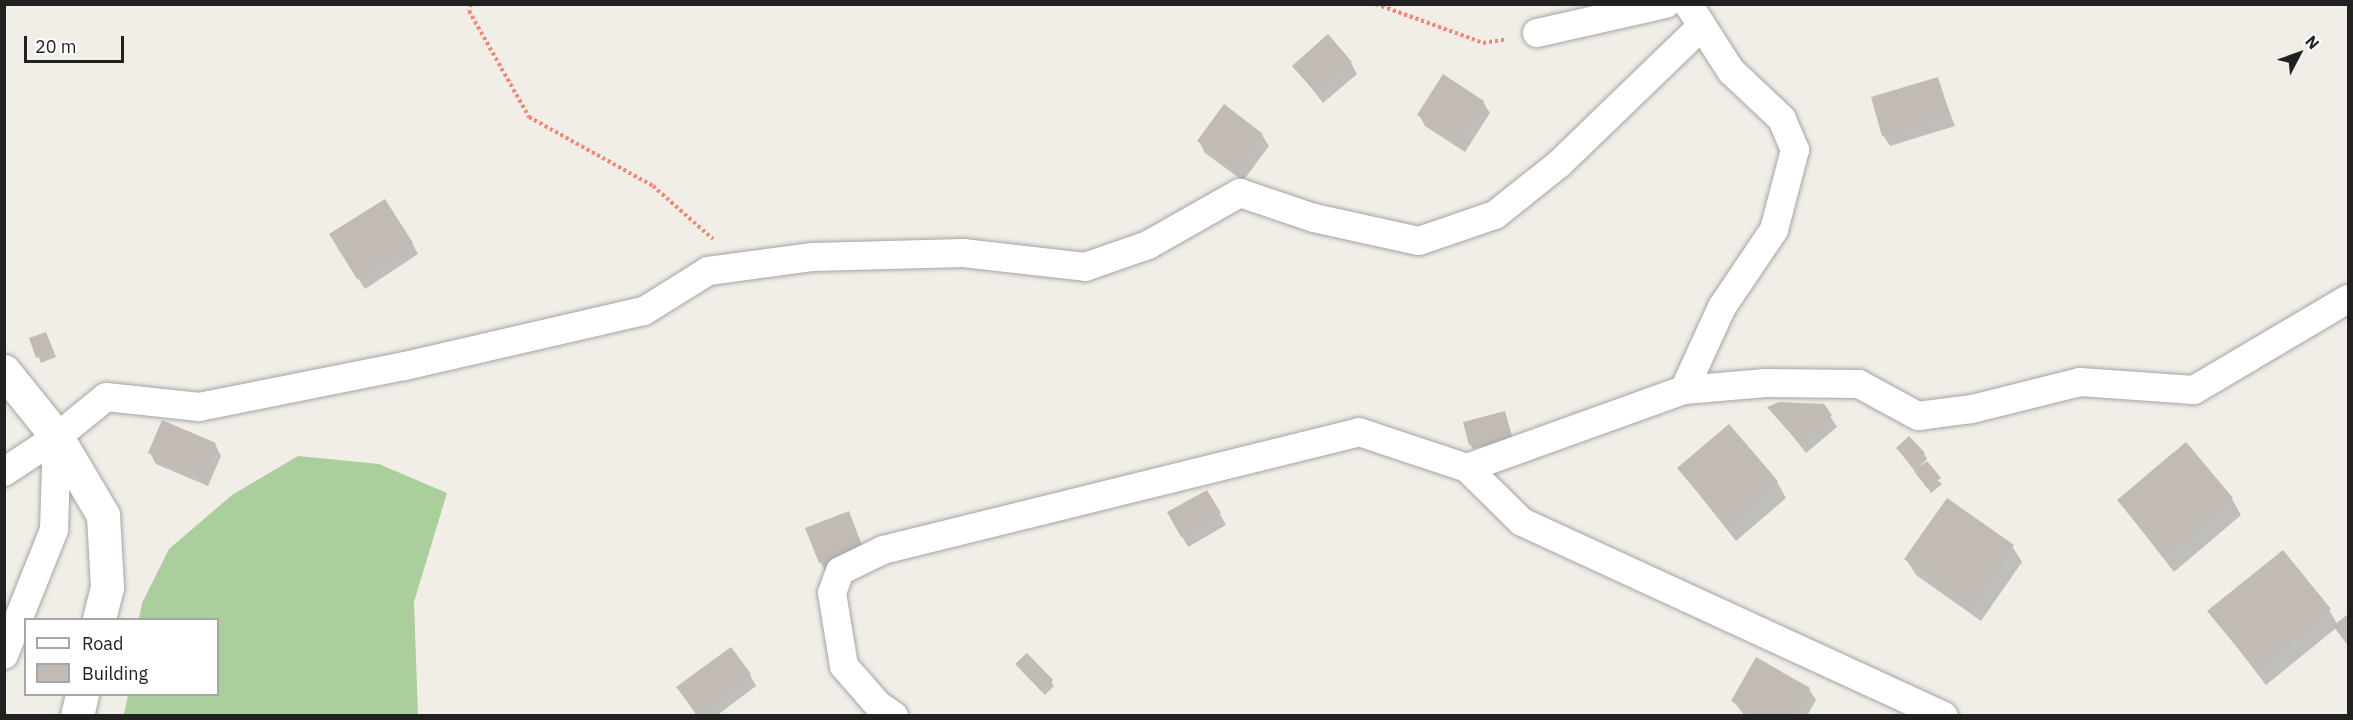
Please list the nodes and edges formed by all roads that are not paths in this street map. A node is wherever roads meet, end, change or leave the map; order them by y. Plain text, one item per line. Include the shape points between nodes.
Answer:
1 (1666, 4) edge
2 (1694, 16) edge
3 (1537, 33) road end
4 (2349, 299) edge
5 (4, 372) edge
6 (1684, 390) junction
7 (57, 437) junction
8 (1467, 468) junction
9 (4, 472) edge
10 (99, 618) edge
11 (4, 655) edge
12 (82, 696) edge
13 (77, 716) edge
14 (894, 716) edge
15 (1943, 716) edge

1 - 3 street
2 - 6 street via 1731,71 1782,119 1795,150 1774,230 1722,307
2 - 7 street via 1559,164 1495,215 1419,241 1314,218 1240,194 1148,245 1084,267 963,253 813,257 708,271 644,311 405,366 199,407 105,397
4 - 6 street via 2194,390 2080,382 1972,409 1918,416 1859,384 1766,383
5 - 7 street
6 - 8 street
7 - 9 street
7 - 10 street via 102,515 106,586
7 - 11 street via 54,530
8 - 14 street via 1359,432 883,550 840,571 832,593 843,666 878,705
8 - 15 street via 1522,522
12 - 13 street

